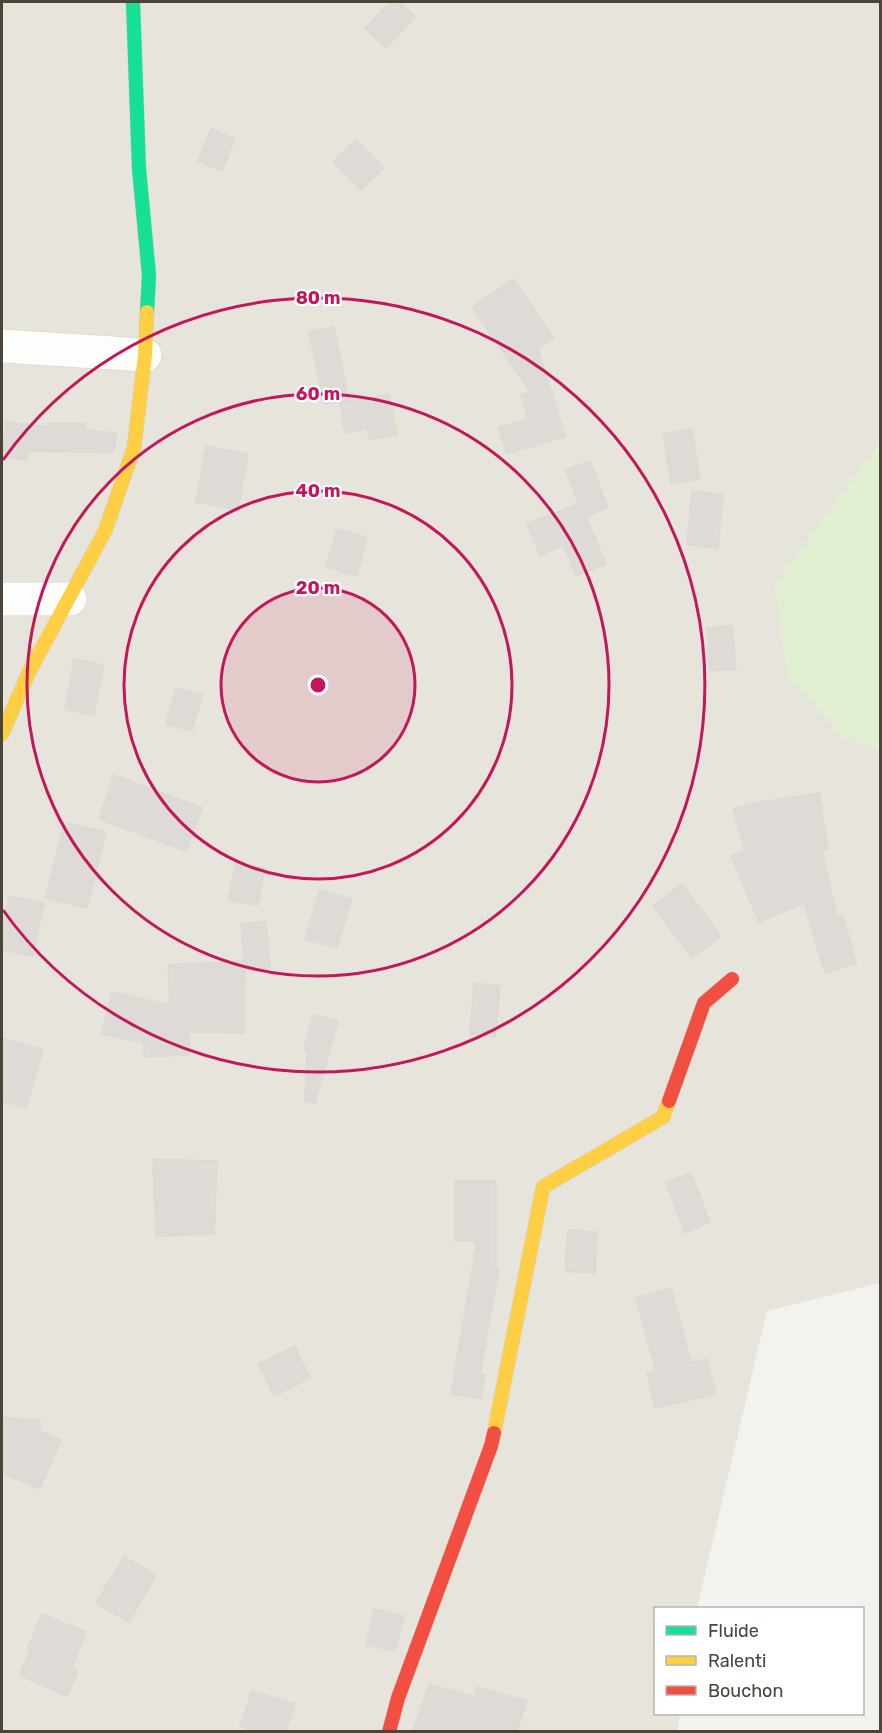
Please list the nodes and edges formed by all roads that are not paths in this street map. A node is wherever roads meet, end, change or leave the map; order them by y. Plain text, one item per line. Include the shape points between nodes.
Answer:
1 (133, 2) edge
2 (2, 346) edge
3 (145, 355) junction
4 (2, 599) edge
5 (70, 599) junction
6 (2, 734) edge
7 (732, 979) dead end
8 (389, 1731) edge

1 - 3 street via 139,169 149,275
2 - 3 street
3 - 5 street via 134,448 105,531
4 - 5 street
5 - 6 street via 28,672
7 - 8 street via 704,1003 663,1117 543,1187 491,1446

